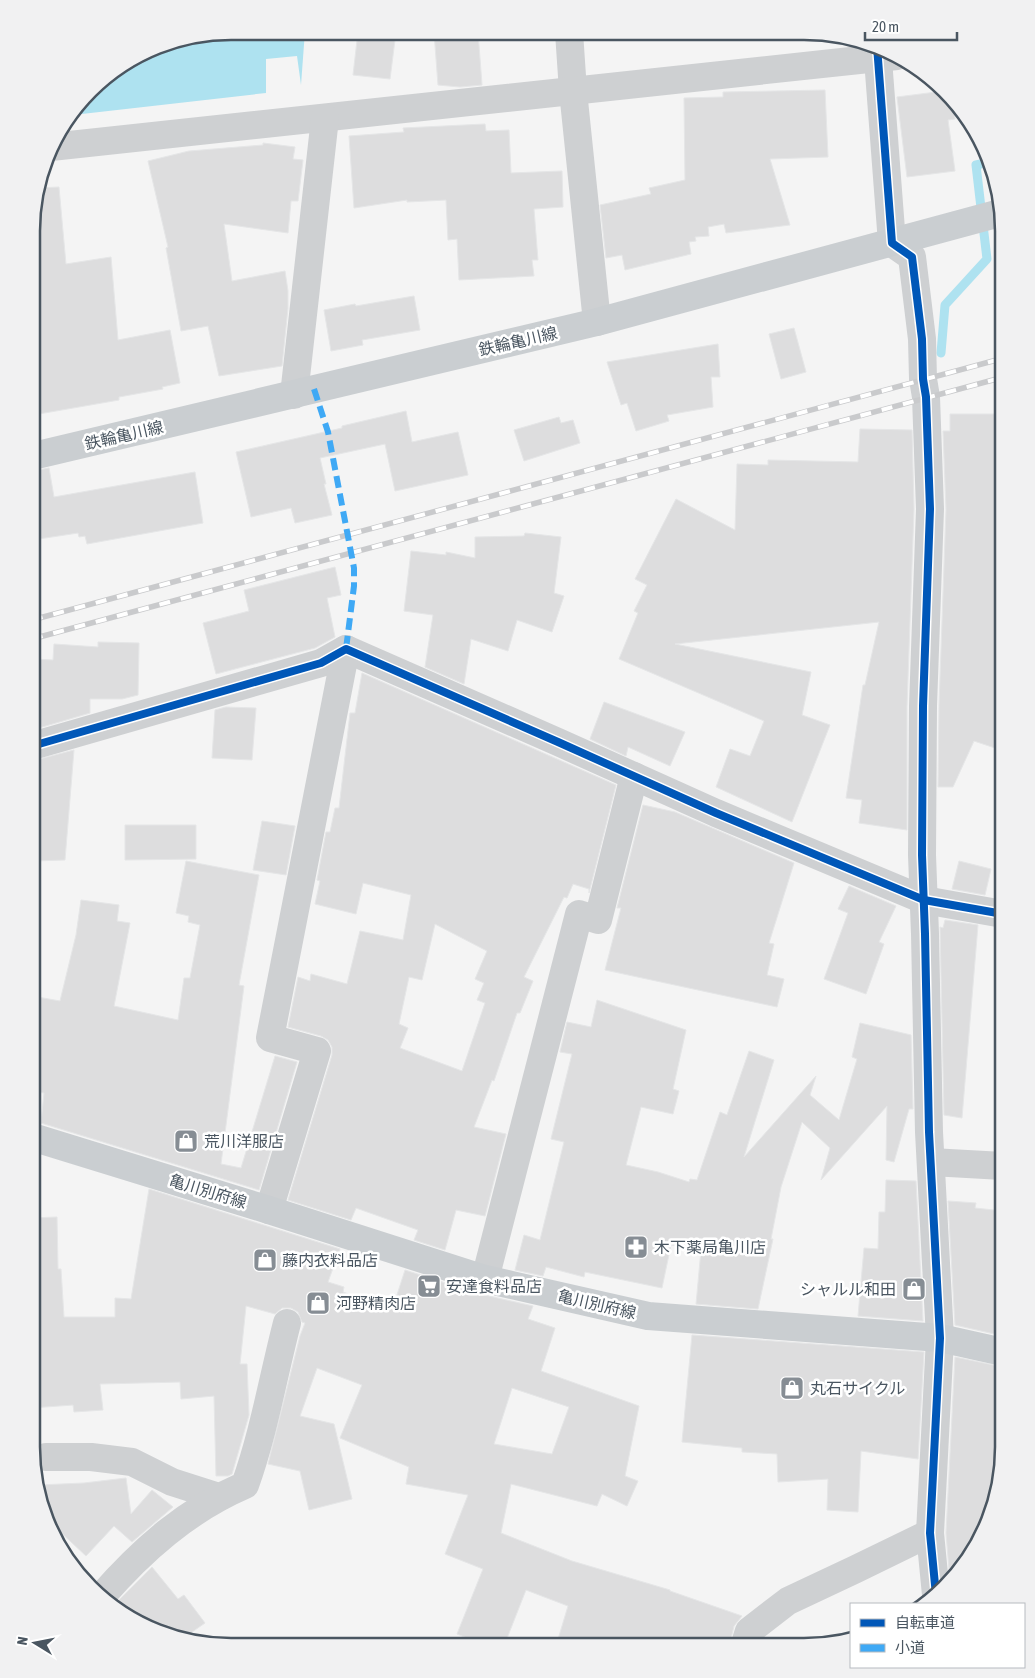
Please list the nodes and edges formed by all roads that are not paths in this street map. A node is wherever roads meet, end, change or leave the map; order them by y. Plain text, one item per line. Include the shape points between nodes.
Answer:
1 (570, 40) edge
2 (875, 54) edge
3 (884, 58) edge
4 (574, 91) junction
5 (325, 118) junction
6 (61, 146) edge
7 (992, 216) edge
8 (892, 243) junction
9 (596, 322) junction
10 (294, 395) junction
11 (40, 454) edge
12 (346, 649) junction
13 (40, 744) edge
14 (634, 776) junction
15 (924, 900) junction
16 (995, 912) edge
17 (40, 1139) edge
18 (931, 1162) junction
19 (995, 1166) edge
20 (269, 1210) junction
21 (485, 1279) junction
22 (287, 1323) dead end
23 (940, 1338) junction
24 (995, 1350) edge
25 (46, 1457) dead end
26 (219, 1497) junction
27 (930, 1533) junction
28 (935, 1586) edge
29 (106, 1592) edge
30 (747, 1638) edge

1 - 4 street
2 - 4 street
3 - 8 street
4 - 5 street
4 - 9 street
5 - 6 street
5 - 10 street
7 - 8 main road, 鉄輪亀川線
8 - 9 main road, 鉄輪亀川線
8 - 15 street via 912,257 926,397 930,509 924,706
9 - 10 main road, 鉄輪亀川線
10 - 11 main road, 鉄輪亀川線
12 - 13 street via 321,663
12 - 14 street
12 - 20 street via 270,1038 316,1051
14 - 15 street
14 - 21 street via 598,920 579,914
15 - 16 street
15 - 18 street
17 - 20 main road, 亀川別府線
18 - 19 street
18 - 23 street
20 - 21 main road, 亀川別府線
21 - 23 main road, 亀川別府線 via 648,1316
22 - 26 street via 265,1423 245,1485
23 - 24 main road, 亀川別府線
23 - 27 street
25 - 26 street via 91,1457 132,1462 172,1482
26 - 29 street via 166,1533
27 - 28 street
27 - 30 street via 788,1600 750,1631

